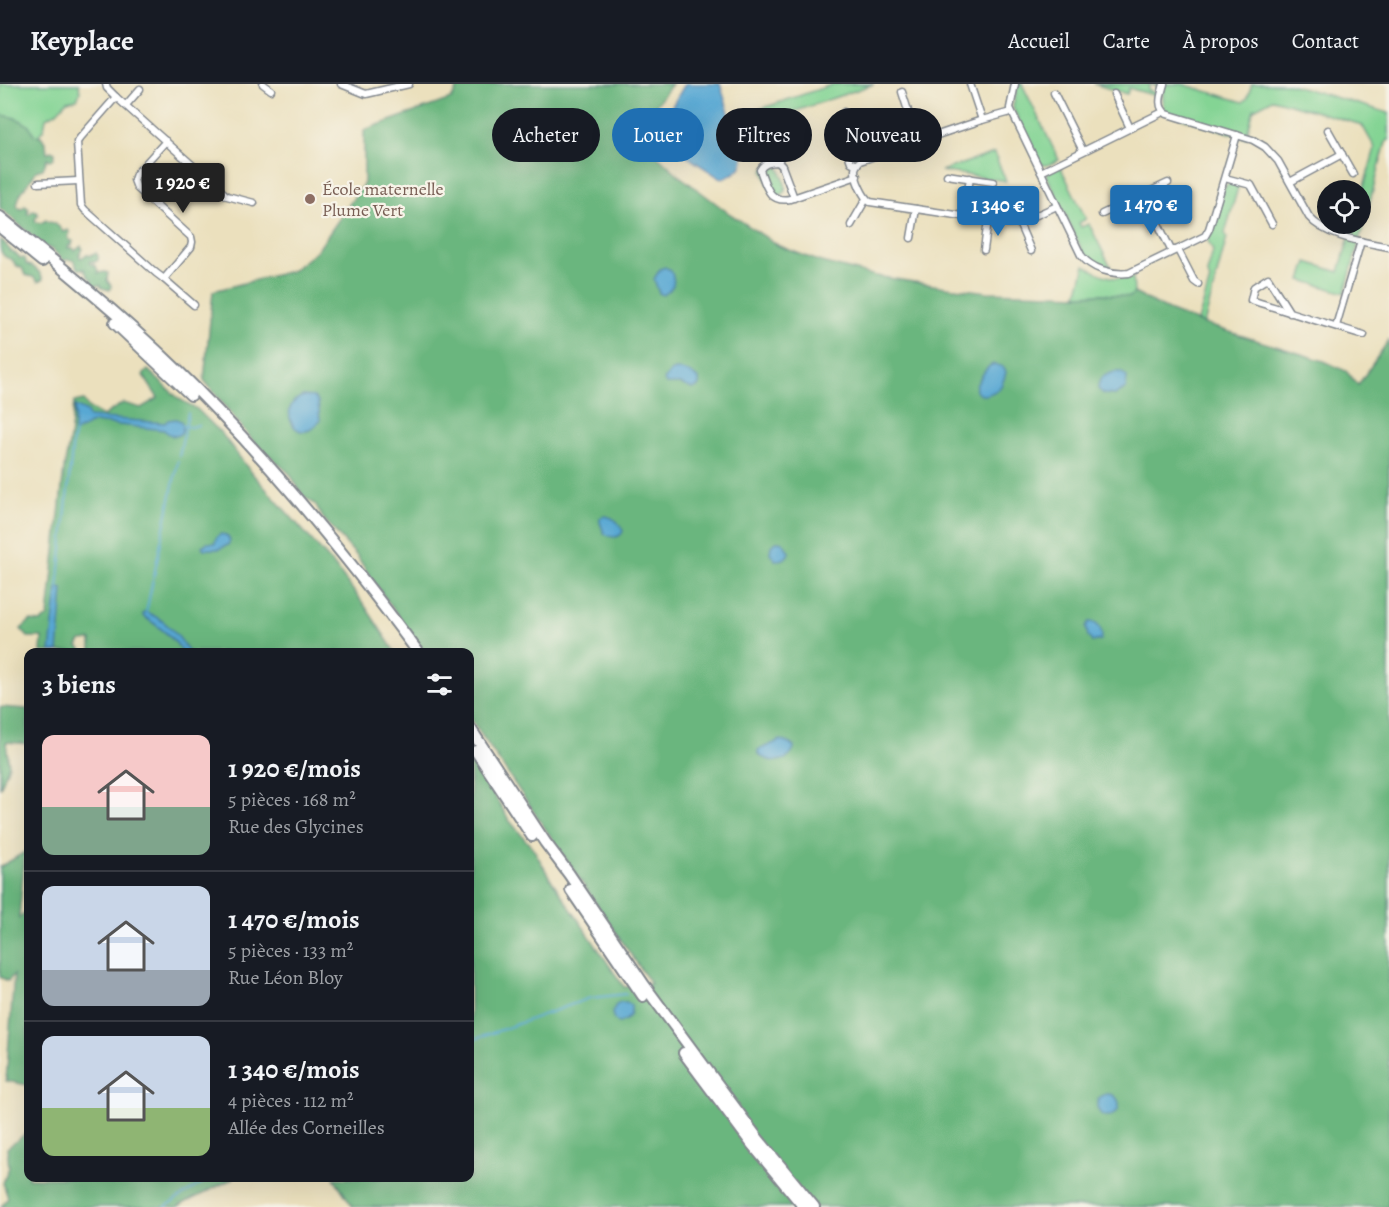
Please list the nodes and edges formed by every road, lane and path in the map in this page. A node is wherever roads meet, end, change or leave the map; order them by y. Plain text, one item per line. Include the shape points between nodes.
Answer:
1 (106, 84) edge
2 (263, 84) edge
3 (341, 84) edge
4 (409, 84) edge
5 (970, 84) edge
6 (1015, 84) edge
7 (1164, 84) edge
8 (140, 90) dead end
9 (271, 90) dead end
10 (902, 92) dead end
11 (1054, 93) dead end
12 (1114, 94) dead end
13 (116, 97) junction
14 (126, 105) junction
15 (907, 108) edge
16 (1011, 112) junction
17 (1163, 112) junction
18 (982, 120) junction
19 (1130, 128) junction
20 (1328, 130) dead end
21 (942, 134) edge
22 (1237, 135) junction
23 (166, 141) junction
24 (1083, 151) junction
25 (1341, 154) junction
26 (778, 162) joint
27 (851, 162) edge
28 (859, 162) edge
29 (857, 165) junction
30 (1041, 172) junction
31 (1353, 174) dead end
32 (947, 175) dead end
33 (857, 176) junction
34 (970, 178) junction
35 (1225, 178) junction
36 (78, 182) junction
37 (993, 182) dead end
38 (1290, 182) junction
39 (38, 183) dead end
40 (1168, 183) dead end
41 (1144, 195) junction
42 (794, 198) junction
43 (866, 199) junction
44 (254, 203) dead end
45 (1057, 206) junction
46 (916, 209) junction
47 (1102, 214) dead end
48 (964, 216) junction
49 (0, 217) edge
50 (988, 220) junction
51 (1019, 223) junction
52 (1272, 224) dead end
53 (851, 225) dead end
54 (0, 227) edge
55 (911, 238) dead end
56 (1361, 241) junction
57 (1389, 248) edge
58 (984, 250) dead end
59 (1178, 250) junction
60 (1032, 251) dead end
61 (164, 279) junction
62 (1198, 284) dead end
63 (194, 305) dead end
64 (1290, 313) junction
65 (1336, 326) junction
66 (1364, 335) dead end
67 (406, 648) edge
68 (415, 648) edge
69 (474, 734) edge
70 (474, 747) edge
71 (804, 1207) edge
72 (814, 1207) edge

1 - 13 street
2 - 9 street
3 - 4 street via 366,94
5 - 18 street
6 - 16 street
7 - 17 street via 1160,102
8 - 14 street
10 - 15 street
11 - 24 street
12 - 19 street
13 - 14 street
13 - 36 street via 78,140
14 - 23 street
16 - 18 street
16 - 30 street
17 - 19 street
17 - 22 street
18 - 21 street
19 - 24 street
20 - 25 street
22 - 35 street
22 - 38 street via 1268,149
23 - 44 street via 227,196
23 - 61 street via 134,180 136,188 191,237 191,247
24 - 30 street
25 - 31 street
25 - 38 street
26 - 42 street
26 - 42 street via 765,164 760,170 768,191 780,200
27 - 29 street
28 - 29 street
29 - 33 street
30 - 45 street
32 - 34 street
33 - 42 street
33 - 43 street
34 - 37 street
34 - 48 street
35 - 52 street via 1251,185
35 - 59 street via 1207,234
36 - 39 street
36 - 61 street via 85,210
38 - 56 street via 1316,224
40 - 41 street
41 - 47 street
41 - 59 street via 1171,250
43 - 46 street
43 - 53 street
45 - 51 street
45 - 59 street via 1081,255 1096,268 1128,274
46 - 48 street
46 - 55 street
48 - 50 street
49 - 68 highway via 132,328 217,410 293,493
50 - 51 street
50 - 58 street
51 - 60 street
54 - 67 highway via 127,333 212,415 288,499
56 - 57 street
56 - 65 street
59 - 62 street
61 - 63 street
64 - 64 street via 1268,278 1254,286 1251,300
64 - 65 street
65 - 66 street
69 - 72 highway via 644,985 758,1139
70 - 71 highway via 635,986

